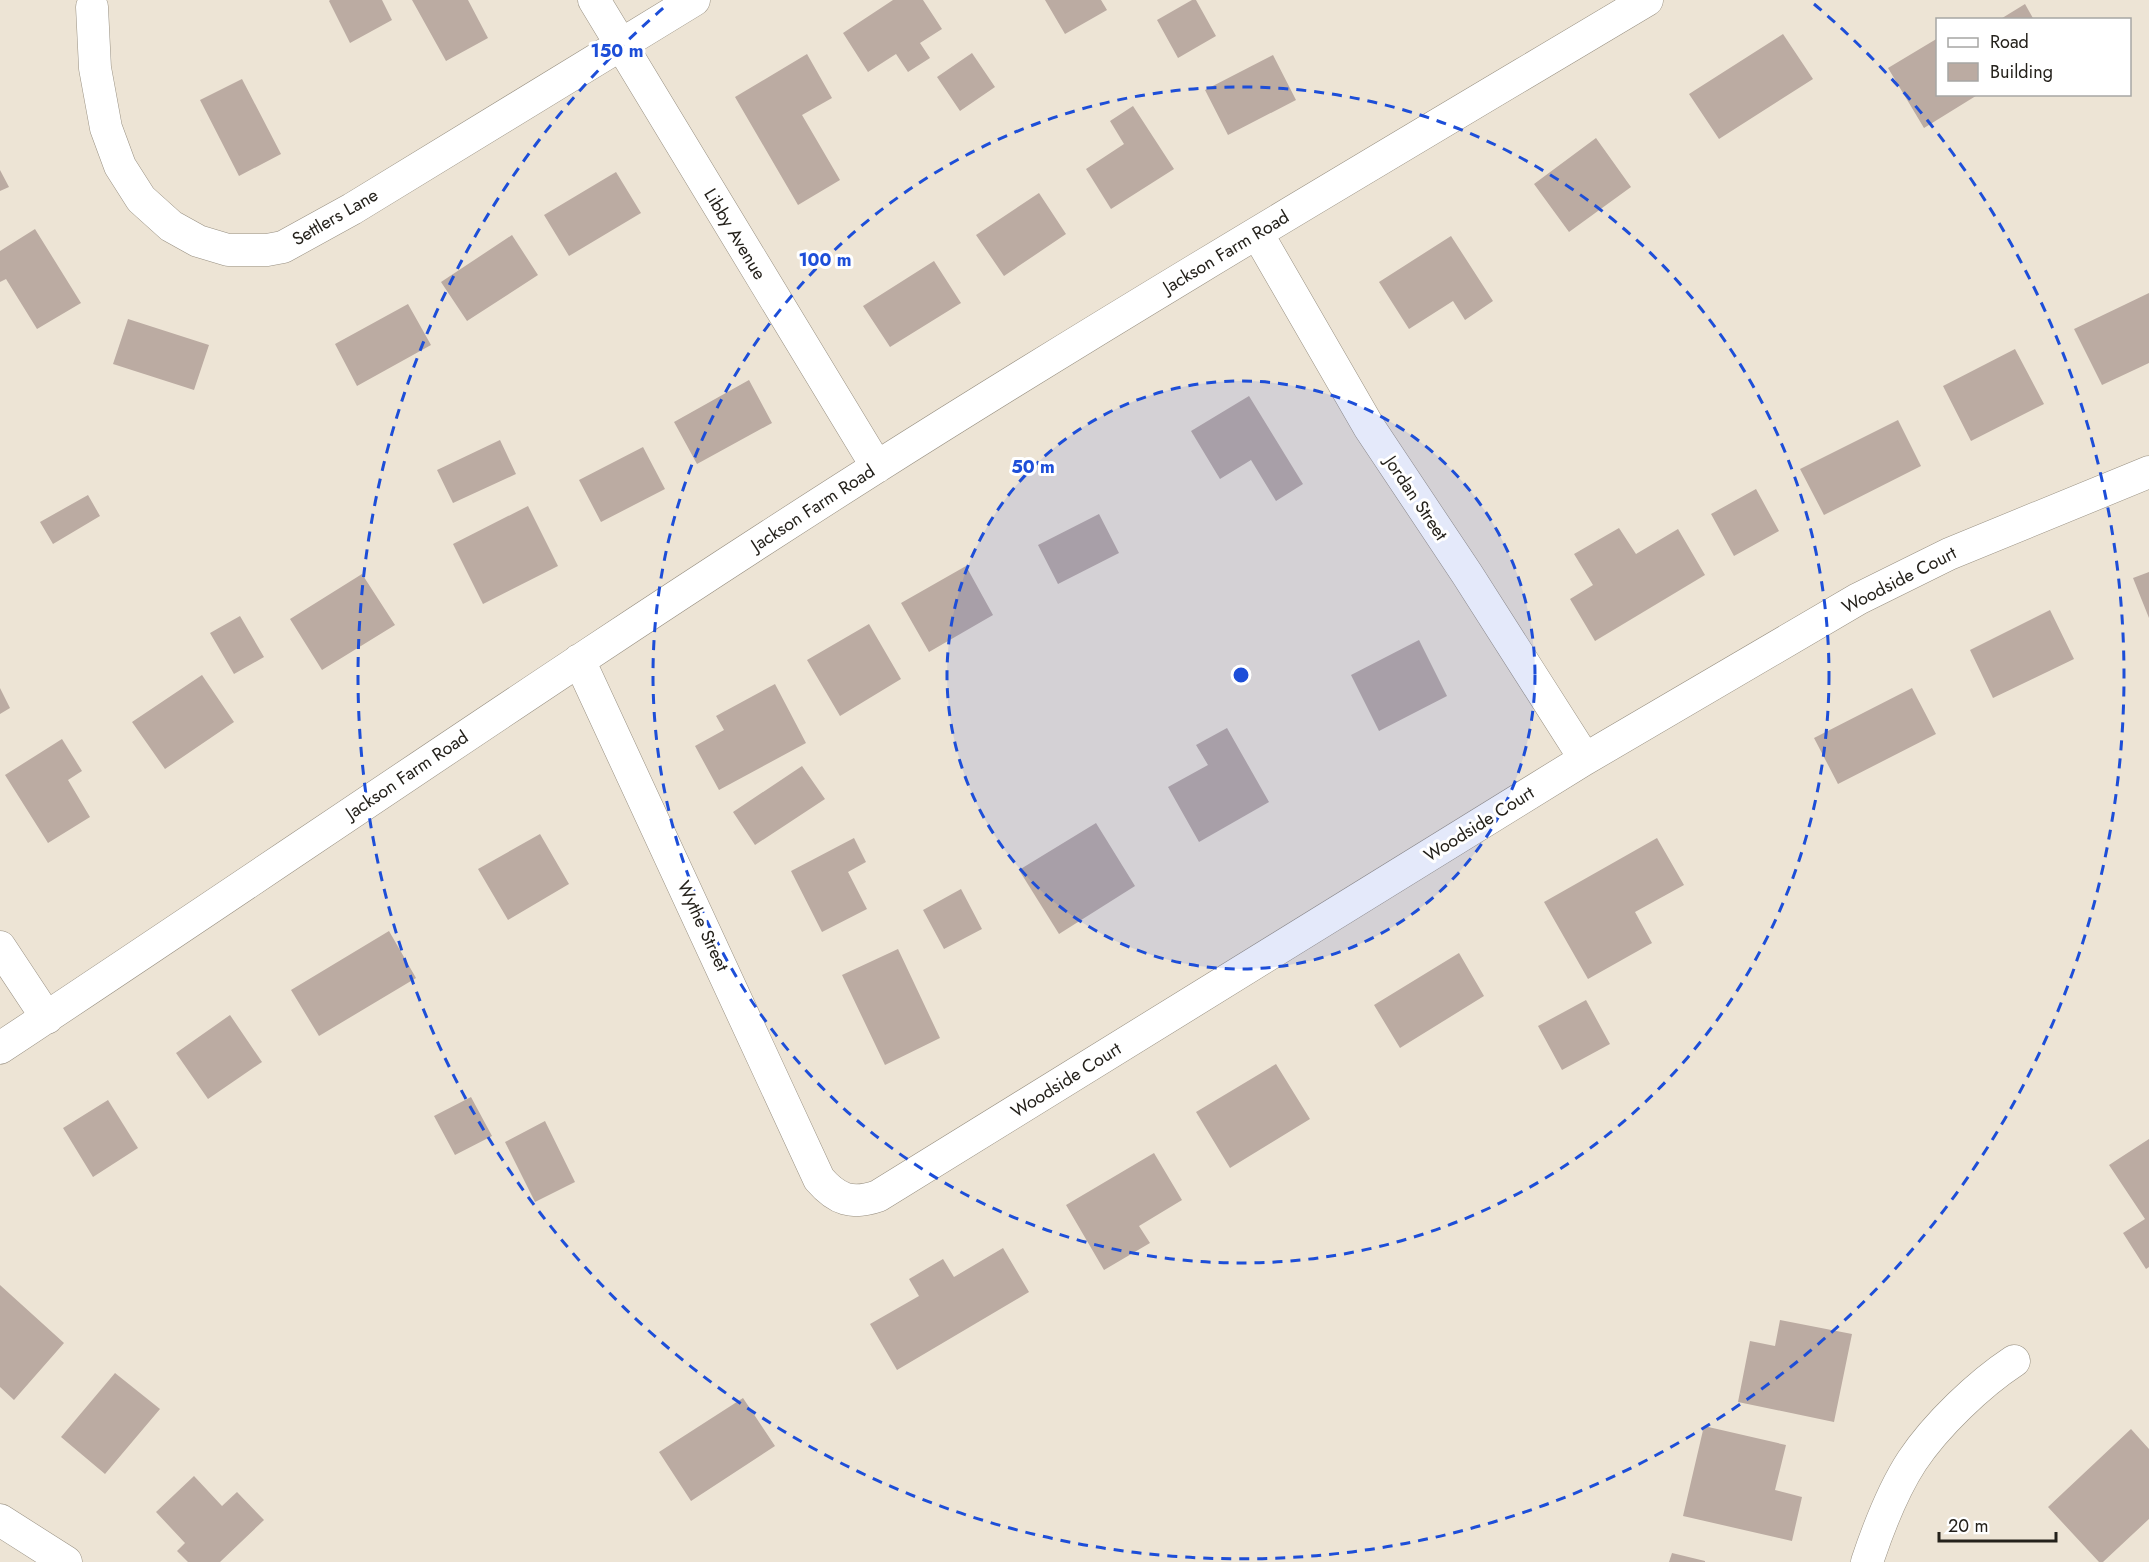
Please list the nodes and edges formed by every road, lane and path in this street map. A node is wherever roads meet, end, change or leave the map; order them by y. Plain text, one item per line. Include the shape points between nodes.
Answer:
1 (594, 0) edge
2 (694, 0) edge
3 (1647, 0) edge
4 (92, 7) dead end
5 (620, 45) junction
6 (1257, 233) junction
7 (877, 467) junction
8 (2149, 472) edge
9 (579, 660) junction
10 (1585, 759) junction
11 (0, 946) edge
12 (47, 1017) junction
13 (0, 1048) edge
14 (830, 1191) joint
15 (2014, 1361) dead end
16 (0, 1520) edge
17 (66, 1562) edge
18 (1867, 1562) edge

1 - 5 street, Libby Avenue
2 - 5 street, Settlers Lane
3 - 6 street, Jackson Farm Road
4 - 5 street, Settlers Lane via 95,68 106,128 120,166 141,199 171,226 198,241 228,250 282,247 362,203
5 - 7 street, Libby Avenue
6 - 7 street, Jackson Farm Road
6 - 10 street, Jordan Street via 1369,427
7 - 9 street, Jackson Farm Road
8 - 10 street, Woodside Court via 1949,554 1858,599
9 - 12 street, Jackson Farm Road
9 - 14 street, Wythe Street via 819,1179
10 - 14 street, Woodside Court via 878,1196 848,1200
11 - 12 street
12 - 13 street, Jackson Farm Road
15 - 18 street via 1992,1376 1935,1431 1911,1461 1880,1523
16 - 17 street

